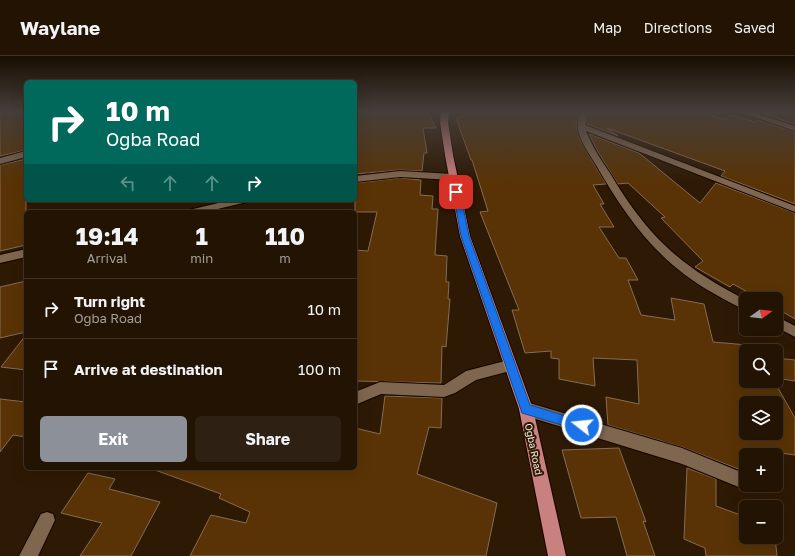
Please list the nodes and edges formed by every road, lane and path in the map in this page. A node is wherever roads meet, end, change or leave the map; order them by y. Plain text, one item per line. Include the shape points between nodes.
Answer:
1 (446, 135) edge
2 (585, 135) edge
3 (605, 135) edge
4 (24, 155) edge
5 (0, 161) edge
6 (453, 177) junction
7 (357, 179) edge
8 (235, 202) edge
9 (201, 210) edge
10 (795, 210) edge
11 (24, 254) edge
12 (0, 260) edge
13 (739, 301) edge
14 (783, 325) edge
15 (795, 332) edge
16 (509, 366) junction
17 (357, 397) edge
18 (526, 409) junction
19 (739, 479) edge
20 (47, 520) dead end
21 (28, 556) edge
22 (557, 556) edge

1 - 6 main road, Ogba Road
2 - 13 street via 616,192 650,237 696,278
3 - 10 street
4 - 5 street
6 - 7 street via 400,174
6 - 16 main road, Ogba Road via 465,236
8 - 9 street
11 - 12 street
14 - 15 street
16 - 17 street via 465,378 444,391 380,388
16 - 18 main road, Ogba Road
18 - 19 street via 682,456
18 - 22 main road, Ogba Road
20 - 21 street

